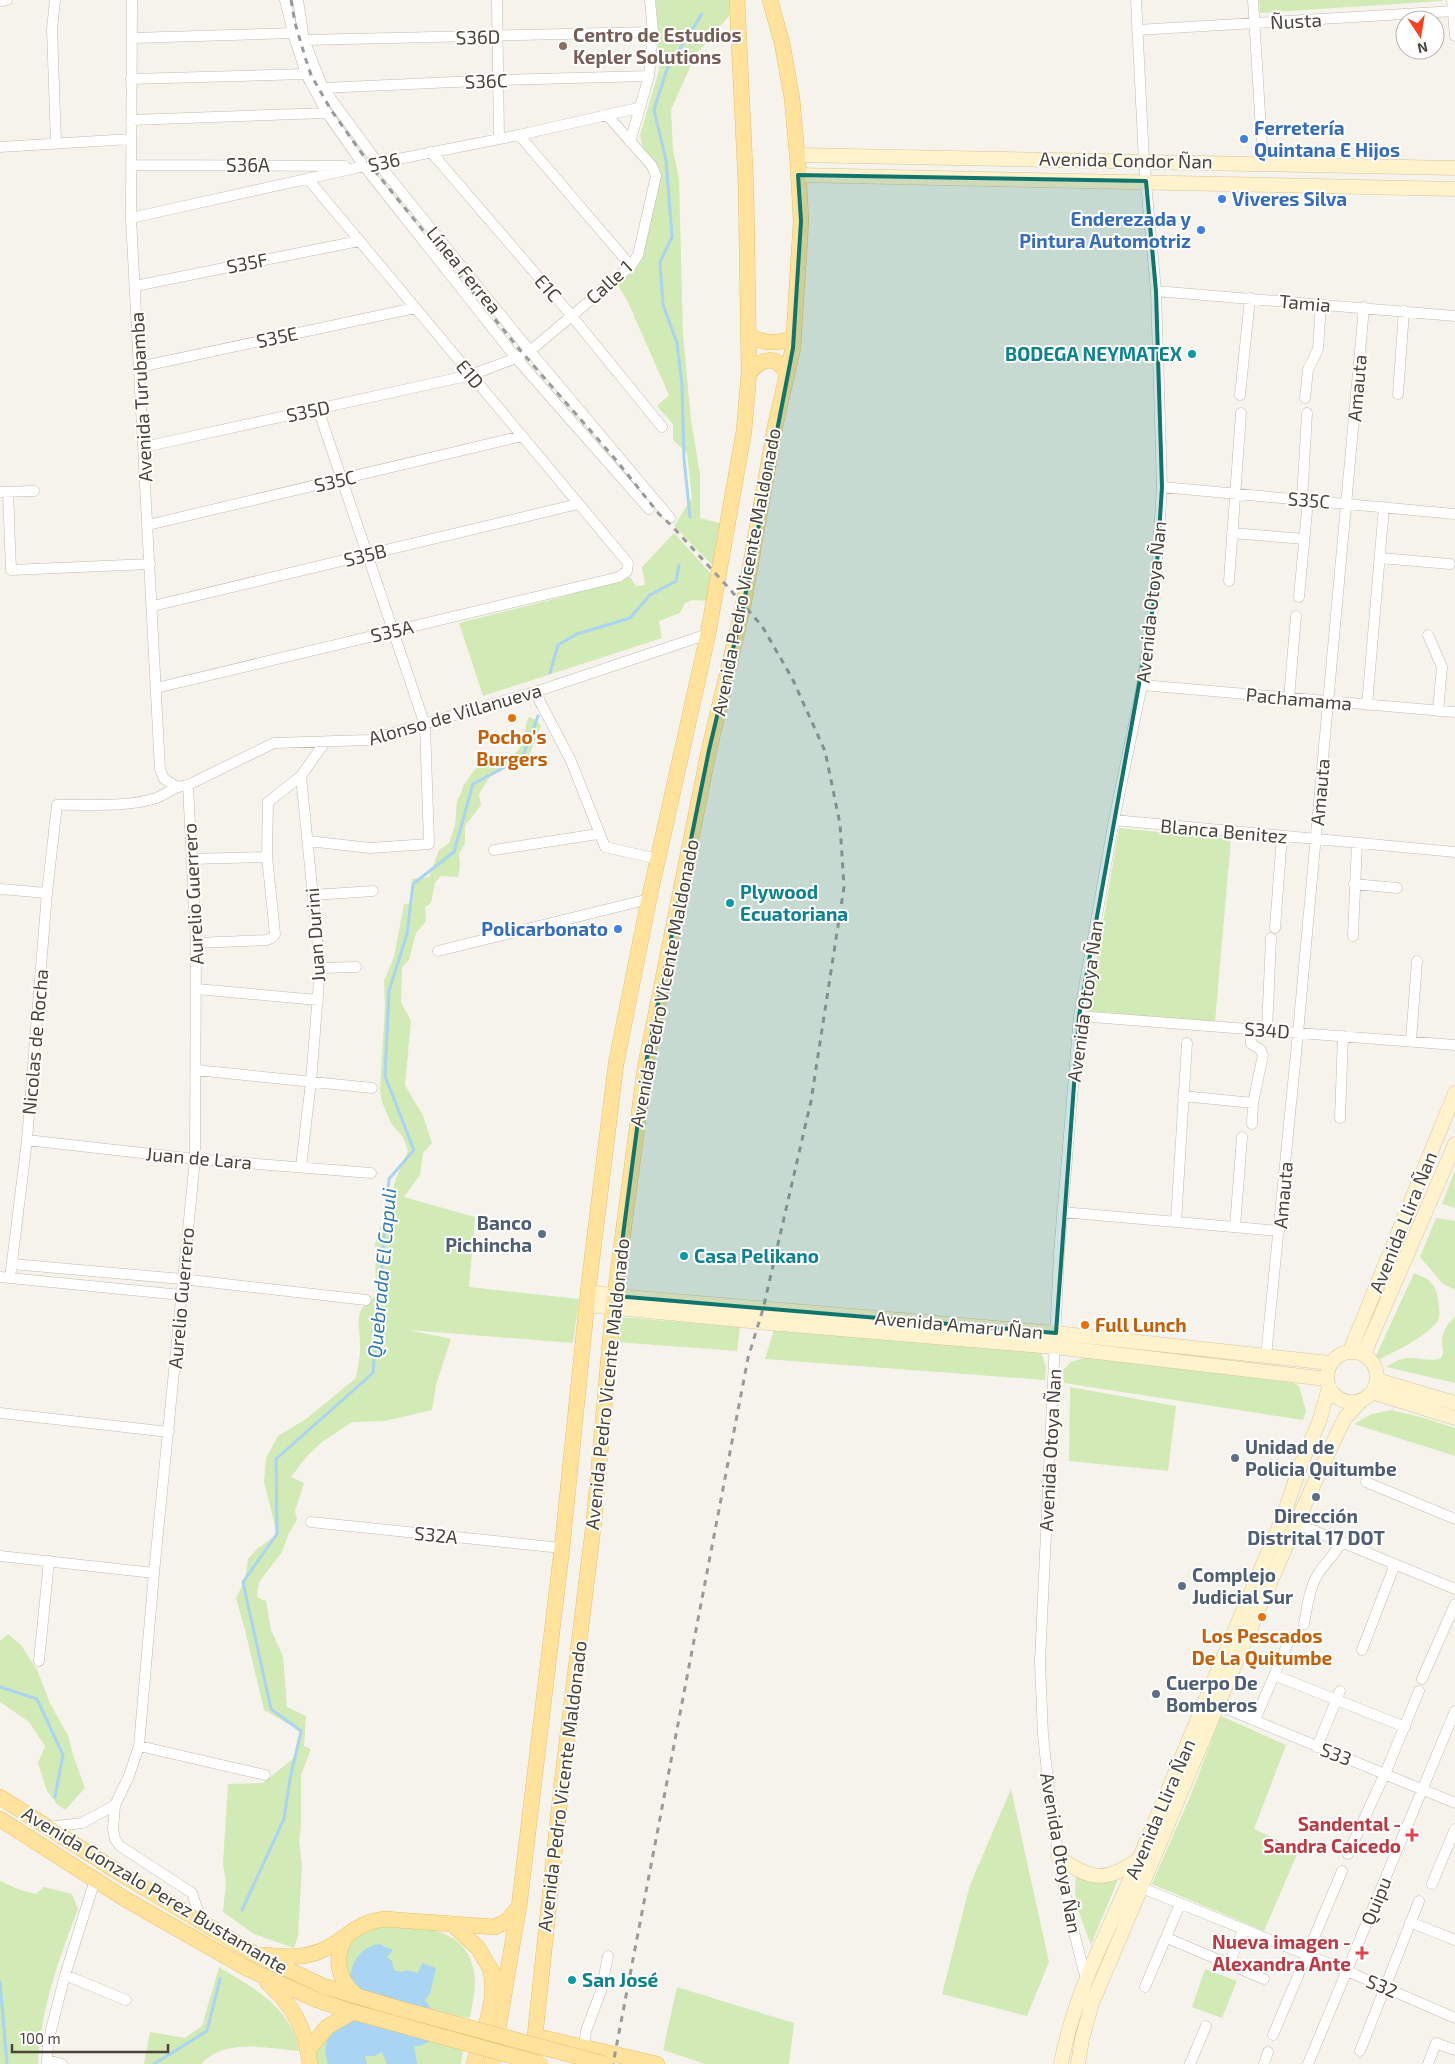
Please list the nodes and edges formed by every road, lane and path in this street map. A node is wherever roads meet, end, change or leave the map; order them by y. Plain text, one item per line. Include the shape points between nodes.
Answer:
1 (7, 0) edge
2 (55, 0) edge
3 (132, 0) edge
4 (285, 0) edge
5 (298, 0) edge
6 (497, 0) edge
7 (650, 0) edge
8 (737, 0) edge
9 (770, 0) edge
10 (1136, 0) edge
11 (1253, 0) edge
12 (1452, 0) edge
13 (0, 1) edge
14 (1454, 11) edge
15 (1254, 23) junction
16 (1137, 30) junction
17 (653, 32) junction
18 (293, 33) junction
19 (497, 36) junction
20 (1455, 36) edge
21 (132, 38) junction
22 (304, 40) junction
23 (306, 74) junction
24 (649, 76) junction
25 (131, 79) junction
26 (498, 80) junction
27 (322, 88) junction
28 (638, 108) junction
29 (327, 113) junction
30 (607, 115) junction
31 (131, 120) junction
32 (519, 135) junction
33 (499, 138) junction
34 (131, 139) junction
35 (630, 142) junction
36 (56, 144) junction
37 (0, 147) edge
38 (430, 152) junction
39 (797, 154) junction
40 (1144, 160) junction
41 (378, 163) junction
42 (1263, 163) junction
43 (131, 165) junction
44 (364, 166) junction
45 (1455, 168) edge
46 (798, 175) junction
47 (308, 179) junction
48 (1146, 181) junction
49 (1455, 189) edge
50 (131, 218) junction
51 (359, 241) junction
52 (631, 266) junction
53 (135, 286) junction
54 (1156, 291) junction
55 (1250, 298) junction
56 (1321, 304) junction
57 (1364, 307) junction
58 (415, 308) junction
59 (1404, 311) junction
60 (571, 315) junction
61 (1455, 316) edge
62 (748, 335) junction
63 (794, 338) junction
64 (530, 351) junction
65 (516, 358) junction
66 (139, 368) junction
67 (749, 373) junction
68 (787, 374) junction
69 (471, 375) junction
70 (1398, 394) dead end
71 (1240, 395) dead end
72 (1305, 398) dead end
73 (318, 409) junction
74 (1241, 413) dead end
75 (1307, 413) dead end
76 (662, 427) dead end
77 (522, 436) junction
78 (144, 447) junction
79 (342, 479) junction
80 (1162, 487) junction
81 (34, 491) dead end
82 (4, 492) edge
83 (1235, 493) junction
84 (1305, 500) junction
85 (578, 504) junction
86 (1346, 504) junction
87 (1384, 507) junction
88 (649, 510) dead end
89 (1455, 514) edge
90 (670, 518) dead end
91 (148, 525) junction
92 (1232, 533) junction
93 (1304, 539) junction
94 (5, 547) edge
95 (367, 554) junction
96 (1380, 558) junction
97 (150, 564) junction
98 (1450, 564) dead end
99 (627, 571) joint
100 (1229, 581) dead end
101 (1299, 597) dead end
102 (153, 606) junction
103 (1296, 616) dead end
104 (393, 630) junction
105 (708, 634) junction
106 (1428, 634) dead end
107 (1142, 685) junction
108 (156, 688) junction
109 (535, 692) junction
110 (1289, 698) junction
111 (1328, 701) junction
112 (1367, 705) junction
113 (1438, 711) junction
114 (1455, 712) edge
115 (425, 725) junction
116 (325, 742) junction
117 (301, 776) junction
118 (188, 785) junction
119 (176, 786) junction
120 (57, 805) joint
121 (1114, 820) junction
122 (598, 834) junction
123 (1282, 836) junction
124 (1315, 839) junction
125 (308, 841) junction
126 (1357, 843) junction
127 (494, 850) dead end
128 (1455, 852) edge
129 (267, 857) junction
130 (191, 859) junction
131 (658, 859) junction
132 (1354, 884) junction
133 (1398, 888) dead end
134 (0, 889) edge
135 (373, 891) dead end
136 (47, 893) junction
137 (313, 895) junction
138 (649, 899) junction
139 (1353, 936) dead end
140 (196, 943) junction
141 (438, 952) dead end
142 (1417, 961) dead end
143 (356, 967) dead end
144 (320, 968) junction
145 (197, 989) junction
146 (318, 1000) junction
147 (1079, 1016) junction
148 (1250, 1029) junction
149 (1267, 1030) junction
150 (1298, 1033) junction
151 (1343, 1036) junction
152 (1411, 1041) junction
153 (1187, 1043) dead end
154 (1455, 1045) edge
155 (196, 1070) junction
156 (311, 1082) junction
157 (372, 1088) dead end
158 (1455, 1093) edge
159 (1183, 1096) junction
160 (1253, 1103) junction
161 (1340, 1118) dead end
162 (1252, 1124) dead end
163 (1242, 1137) dead end
164 (27, 1140) junction
165 (1455, 1144) edge
166 (195, 1159) junction
167 (301, 1166) junction
168 (371, 1173) dead end
169 (1062, 1212) junction
170 (1176, 1222) junction
171 (1235, 1227) junction
172 (1280, 1230) junction
173 (12, 1264) junction
174 (5, 1278) edge
175 (182, 1279) junction
176 (181, 1296) junction
177 (587, 1299) junction
178 (366, 1300) dead end
179 (614, 1302) junction
180 (1056, 1340) junction
181 (1357, 1353) junction
182 (1266, 1356) junction
183 (1330, 1363) junction
184 (1327, 1384) junction
185 (1370, 1391) junction
186 (1455, 1403) edge
187 (0, 1413) edge
188 (1455, 1418) edge
189 (169, 1432) junction
190 (1366, 1482) dead end
191 (1455, 1519) edge
192 (311, 1522) dead end
193 (1295, 1524) junction
194 (1341, 1542) junction
195 (562, 1548) junction
196 (0, 1556) edge
197 (50, 1561) junction
198 (1395, 1564) junction
199 (154, 1573) junction
200 (1455, 1589) edge
201 (1455, 1604) edge
202 (1304, 1624) dead end
203 (1290, 1638) dead end
204 (1362, 1650) dead end
205 (39, 1661) dead end
206 (1274, 1675) junction
207 (1422, 1679) dead end
208 (1419, 1691) dead end
209 (1339, 1695) junction
210 (1217, 1706) junction
211 (1455, 1711) edge
212 (1255, 1720) junction
213 (1405, 1727) junction
214 (139, 1746) junction
215 (1317, 1747) junction
216 (1385, 1774) junction
217 (265, 1775) dead end
218 (1422, 1788) junction
219 (0, 1797) edge
220 (1455, 1804) edge
221 (115, 1805) junction
222 (0, 1819) edge
223 (47, 1827) junction
224 (1455, 1829) edge
225 (1348, 1854) dead end
226 (1058, 1857) junction
227 (1139, 1860) junction
228 (1342, 1871) dead end
229 (95, 1880) junction
230 (1432, 1884) dead end
231 (1142, 1888) junction
232 (1419, 1901) dead end
233 (1180, 1904) junction
234 (519, 1907) junction
235 (201, 1920) junction
236 (1410, 1922) junction
237 (452, 1924) junction
238 (1243, 1930) junction
239 (349, 1933) junction
240 (1167, 1938) junction
241 (1455, 1940) edge
242 (255, 1954) junction
243 (608, 1956) dead end
244 (1306, 1956) junction
245 (1228, 1964) junction
246 (248, 1969) junction
247 (490, 1969) junction
248 (1347, 1971) junction
249 (65, 1975) junction
250 (1264, 1979) dead end
251 (1086, 1980) junction
252 (1145, 1987) dead end
253 (1384, 1987) junction
254 (359, 1998) junction
255 (126, 2000) dead end
256 (1092, 2003) junction
257 (504, 2004) junction
258 (354, 2012) junction
259 (395, 2015) junction
260 (1455, 2018) edge
261 (1206, 2026) dead end
262 (1273, 2035) dead end
263 (535, 2036) junction
264 (584, 2047) junction
265 (1455, 2050) edge
266 (1360, 2051) dead end
267 (1268, 2052) dead end
268 (310, 2057) edge
269 (602, 2060) edge
270 (628, 2061) edge
271 (47, 2062) edge
272 (62, 2064) edge
273 (474, 2064) edge
274 (492, 2064) edge
275 (529, 2064) edge
276 (541, 2064) edge
277 (657, 2064) edge
278 (1061, 2064) edge
279 (1078, 2064) edge
280 (1190, 2064) edge
281 (1264, 2064) edge
282 (1308, 2064) edge
283 (1428, 2064) edge

1 - 13 street
2 - 36 street via 52,29
3 - 21 street, Avenida Turubamba
4 - 18 street, Línea Ferrea
5 - 22 street, Línea Ferrea
6 - 19 street
7 - 17 street
8 - 62 main road, Avenida Pedro Vicente Maldonado via 746,178
9 - 39 main road, Avenida Pedro Vicente Maldonado via 784,52
10 - 16 street, Avenida Otoya Ñan
11 - 15 street
12 - 14 street
14 - 15 street, Ñusta
14 - 20 street
15 - 16 street, Ñusta
15 - 42 street
16 - 40 street, Avenida Otoya Ñan
17 - 19 street, S36D
17 - 24 street
18 - 21 street
18 - 23 street, Línea Ferrea
19 - 22 street, S36D
19 - 26 street
21 - 25 street, Avenida Turubamba
22 - 27 street, Línea Ferrea
23 - 25 street
23 - 29 street, Línea Ferrea
24 - 26 street, S36C
24 - 28 street
25 - 31 street, Avenida Turubamba
26 - 27 street, S36C
26 - 33 street
27 - 41 street, Línea Ferrea
28 - 30 street, S36
28 - 35 street
29 - 31 street
29 - 44 street, Línea Ferrea
30 - 32 street, S36
30 - 35 street, Calle 1
31 - 34 street, Avenida Turubamba
32 - 33 street, S36
32 - 52 street
33 - 38 street, S36
34 - 36 street
34 - 43 street, Avenida Turubamba
35 - 52 street, Calle 1 via 652,166 656,176 638,255
36 - 37 street
38 - 41 street, S36
38 - 60 street, E1C
39 - 40 main road, Avenida Condor Ñan
39 - 46 main road, Avenida Pedro Vicente Maldonado
40 - 42 main road, Avenida Condor Ñan
40 - 48 street, Avenida Otoya Ñan
41 - 44 street, S36
41 - 64 street, Línea Ferrea
42 - 45 main road, Avenida Condor Ñan
43 - 44 street, S36A
43 - 50 street, Avenida Turubamba
44 - 47 street, S36
44 - 65 street, Línea Ferrea
46 - 48 main road, Avenida Condor Ñan
46 - 63 main road, Avenida Pedro Vicente Maldonado via 801,222
47 - 50 street, S36
47 - 51 street, E1D
48 - 49 main road, Avenida Condor Ñan
48 - 54 street, Avenida Otoya Ñan
50 - 53 street, Avenida Turubamba
51 - 53 street, S35F
51 - 58 street, E1D
52 - 60 street, Calle 1
53 - 66 street, Avenida Turubamba
54 - 55 street, Tamia
54 - 80 street, Avenida Otoya Ñan
55 - 56 street, Tamia
55 - 71 street
56 - 57 street, Tamia
56 - 72 street via 1318,349 1308,370
57 - 59 street, Tamia
57 - 86 street, Amauta
58 - 66 street, S35E
58 - 69 street, E1D
59 - 61 street, Tamia
59 - 70 street
60 - 64 street, Calle 1
60 - 76 street, E1C
62 - 63 main road via 769,343
62 - 67 main road, Avenida Pedro Vicente Maldonado
63 - 68 main road, Avenida Pedro Vicente Maldonado
64 - 65 street, Calle 1
64 - 90 street, Línea Ferrea
65 - 69 street, Calle 1
65 - 88 street, Línea Ferrea
66 - 78 street, Avenida Turubamba
67 - 68 main road via 757,363 768,360 779,364
67 - 105 main road, Avenida Pedro Vicente Maldonado via 744,431
68 - 179 main road, Avenida Pedro Vicente Maldonado via 743,606 709,750 645,1068
69 - 73 street, S35D
69 - 77 street, E1D
73 - 78 street, S35D
73 - 79 street
74 - 83 street
75 - 84 street
77 - 79 street, S35C
77 - 85 street, E1D
78 - 91 street, Avenida Turubamba
79 - 91 street, S35C
79 - 95 street
80 - 83 street, S35C
80 - 107 street, Avenida Otoya Ñan via 1155,596
81 - 82 street
82 - 94 street
83 - 84 street, S35C
83 - 92 street
84 - 86 street, S35C
84 - 93 street
85 - 95 street, S35B
85 - 99 street, E1D via 628,563
86 - 87 street, S35C
86 - 111 street, Amauta
87 - 89 street, S35C
87 - 96 street
91 - 97 street, Avenida Turubamba
92 - 93 street
92 - 100 street
93 - 101 street
94 - 97 street via 11,570
95 - 102 street, S35B
95 - 104 street
96 - 98 street
96 - 112 street
97 - 102 street, Avenida Turubamba
99 - 104 street, S35A via 619,576
102 - 108 street, Avenida Turubamba
103 - 110 street
104 - 108 street, S35A
104 - 115 street
105 - 109 street, Alonso de Villanueva
105 - 131 main road, Avenida Pedro Vicente Maldonado
106 - 113 street via 1442,667
107 - 110 street, Pachamama
107 - 121 street, Avenida Otoya Ñan
108 - 119 street, Avenida Turubamba via 160,769 164,778
109 - 115 street, Alonso de Villanueva
109 - 122 street via 571,761
110 - 111 street, Pachamama
111 - 112 street, Pachamama
111 - 124 street, Amauta
112 - 113 street, Pachamama
113 - 114 street, Pachamama
115 - 116 street, Alonso de Villanueva via 368,740
115 - 125 street via 429,844 370,848
116 - 117 street
116 - 118 street, Alonso de Villanueva via 274,743
117 - 125 street, Juan Durini
117 - 129 street via 268,802
118 - 119 street, Alonso de Villanueva
118 - 130 street, Aurelio Guerrero
119 - 120 street, Alonso de Villanueva via 157,798 130,803
120 - 136 street, Nicolas de Rocha
121 - 123 street, Blanca Benitez
121 - 147 street, Avenida Otoya Ñan
122 - 127 street
122 - 131 street via 605,847
123 - 124 street, Blanca Benitez
123 - 149 street
124 - 126 street, Blanca Benitez
124 - 150 street, Amauta
125 - 137 street, Juan Durini
126 - 128 street, Blanca Benitez
126 - 132 street
129 - 130 street
129 - 140 street via 273,937 268,940
130 - 140 street, Aurelio Guerrero
131 - 138 main road, Avenida Pedro Vicente Maldonado
132 - 133 street
132 - 139 street
134 - 136 street
135 - 137 street
136 - 164 street, Nicolas de Rocha
137 - 144 street, Juan Durini
138 - 141 street
138 - 177 main road, Avenida Pedro Vicente Maldonado via 616,1064
140 - 145 street, Aurelio Guerrero
142 - 152 street
143 - 144 street
144 - 146 street, Juan Durini
145 - 146 street
145 - 155 street, Aurelio Guerrero
146 - 156 street, Juan Durini
147 - 148 street, S34D
147 - 169 street, Avenida Otoya Ñan
148 - 149 street, S34D
148 - 160 street via 1250,1044 1260,1049 1263,1055
149 - 150 street, S34D
150 - 151 street, S34D
150 - 172 street, Amauta
151 - 152 street, S34D
151 - 161 street
152 - 154 street, S34D
153 - 159 street
155 - 156 street
155 - 166 street, Aurelio Guerrero
156 - 157 street
156 - 167 street, Juan Durini
158 - 181 main road, Avenida Llira Ñan
159 - 160 street
159 - 170 street
160 - 162 street
163 - 171 street
164 - 166 street, Juan de Lara
164 - 173 street, Nicolas de Rocha
165 - 181 main road, Avenida Llira Ñan
166 - 167 street, Juan de Lara
166 - 175 street, Aurelio Guerrero
167 - 168 street, Juan de Lara
169 - 170 street
169 - 180 street, Avenida Otoya Ñan
170 - 171 street
171 - 172 street
172 - 182 street, Amauta
173 - 174 street, Nicolas de Rocha
173 - 175 street
174 - 176 street
175 - 176 street, Aurelio Guerrero
175 - 178 street
176 - 189 street, Aurelio Guerrero
177 - 179 main road, Avenida Amaru Ñan
177 - 195 main road, Avenida Pedro Vicente Maldonado
179 - 180 main road, Avenida Amaru Ñan
179 - 263 main road, Avenida Pedro Vicente Maldonado via 594,1521
180 - 182 main road, Avenida Amaru Ñan
180 - 184 main road, Avenida Amaru Ñan
180 - 226 street, Avenida Otoya Ñan via 1040,1662 1046,1774
181 - 183 main road via 1339,1355
181 - 185 main road via 1374,1365
182 - 183 main road, Avenida Amaru Ñan
183 - 184 main road
184 - 185 main road via 1334,1395 1352,1402
184 - 227 main road, Avenida Llira Ñan via 1320,1422 1301,1464 1282,1520
185 - 186 main road
185 - 188 main road
185 - 193 main road, Avenida Llira Ñan via 1345,1418
187 - 189 street
189 - 199 street, Aurelio Guerrero
190 - 191 street
192 - 195 street, S32A
193 - 194 street
193 - 210 main road, Avenida Llira Ñan
194 - 198 street
194 - 202 street via 1336,1554 1316,1576
195 - 234 main road, Avenida Pedro Vicente Maldonado
196 - 197 street
197 - 199 street
197 - 205 street
198 - 200 street
198 - 204 street
199 - 214 street, Aurelio Guerrero
201 - 207 street
203 - 206 street
206 - 209 street
206 - 212 street
208 - 213 street
209 - 213 street
209 - 215 street
210 - 212 street, S33
210 - 231 main road, Avenida Llira Ñan
211 - 218 street, Quipu
212 - 215 street, S33
213 - 216 street
214 - 217 street
214 - 221 street, Aurelio Guerrero
215 - 216 street, S33
216 - 218 street, S33
216 - 225 street
218 - 220 street, S33
218 - 248 street, Quipu
219 - 223 main road, Avenida Gonzalo Perez Bustamante
221 - 223 street via 82,1823
221 - 235 street, Aurelio Guerrero via 113,1829 120,1846 192,1893
222 - 229 main road, Avenida Gonzalo Perez Bustamante
223 - 235 main road, Avenida Gonzalo Perez Bustamante
224 - 230 street
226 - 227 main road via 1078,1871 1104,1876 1121,1872
226 - 251 street, Avenida Otoya Ñan
227 - 251 main road, Avenida Llira Ñan
228 - 244 street
229 - 246 main road, Avenida Gonzalo Perez Bustamante
229 - 249 street
231 - 233 street, S32
231 - 256 main road, Avenida Llira Ñan
232 - 236 street
233 - 238 street, S32
233 - 240 street
234 - 237 main road via 507,1921 495,1927
234 - 257 main road, Avenida Pedro Vicente Maldonado
235 - 242 main road, Avenida Gonzalo Perez Bustamante
236 - 241 street
236 - 253 street
237 - 239 main road via 384,1919 360,1925
237 - 247 main road via 478,1948
238 - 244 street, S32
238 - 245 street
239 - 242 main road via 325,1950 308,1955 291,1958
239 - 254 main road via 340,1948 339,1971 345,1984
240 - 245 street
240 - 252 street
242 - 254 main road, Avenida Gonzalo Perez Bustamante via 314,1982
243 - 264 street via 602,1991 586,2031
244 - 248 street, S32
244 - 262 street
245 - 250 street
246 - 258 main road, Avenida Gonzalo Perez Bustamante via 300,1993
246 - 268 main road via 265,1980 293,2011 303,2030
247 - 257 main road
247 - 273 main road via 493,1995
248 - 253 street, S32
248 - 282 street, Quipu
249 - 255 street
249 - 271 street via 48,2042
251 - 256 street, Avenida Otoya Ñan
251 - 278 main road, Avenida Llira Ñan
253 - 260 street, S32
253 - 266 street
254 - 259 main road, Avenida Gonzalo Perez Bustamante
256 - 279 main road, Avenida Llira Ñan
257 - 274 main road, Avenida Pedro Vicente Maldonado
258 - 259 main road, Avenida Gonzalo Perez Bustamante
258 - 268 main road via 327,2027
259 - 269 main road, bridge
259 - 276 main road, bridge
261 - 280 street
263 - 264 main road
263 - 275 main road, Avenida Pedro Vicente Maldonado
264 - 269 main road
265 - 283 street via 1436,2043
267 - 281 street
269 - 270 main road
270 - 277 main road
271 - 272 street

